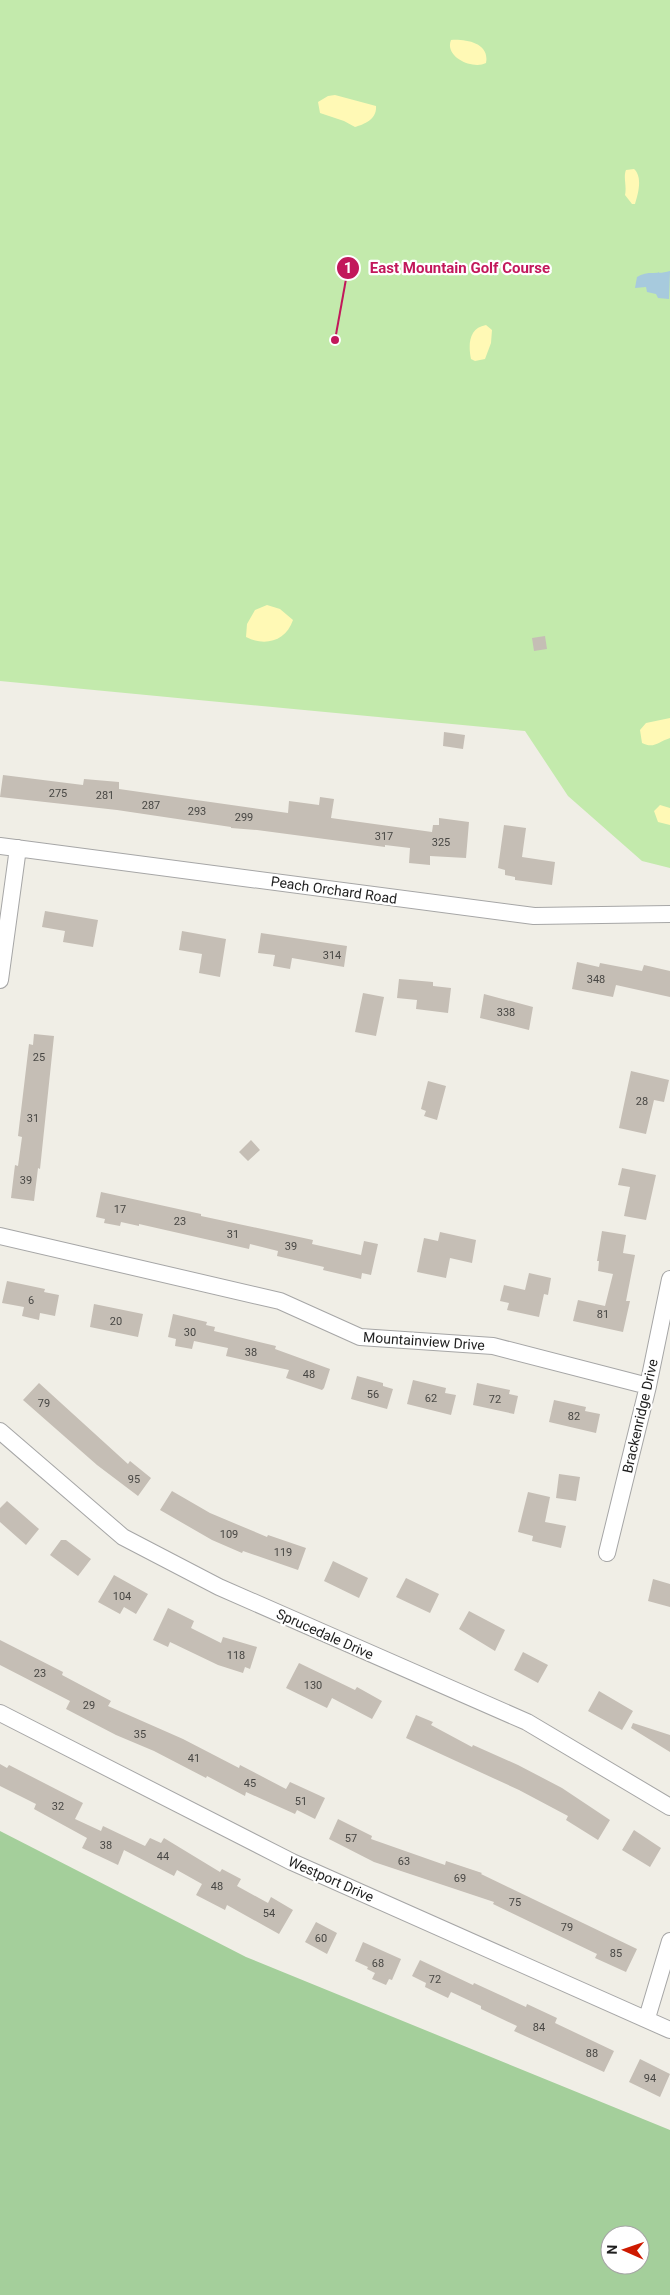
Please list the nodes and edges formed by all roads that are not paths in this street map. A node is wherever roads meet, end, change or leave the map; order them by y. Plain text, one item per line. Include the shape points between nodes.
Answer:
1 (0, 846) edge
2 (18, 848) junction
3 (670, 914) edge
4 (0, 980) edge
5 (0, 1236) edge
6 (670, 1279) edge
7 (648, 1386) junction
8 (0, 1431) edge
9 (607, 1553) dead end
10 (0, 1714) edge
11 (670, 1807) edge
12 (670, 1941) edge
13 (647, 2018) junction
14 (670, 2030) edge

1 - 2 street, Peach Orchard Road
2 - 3 street, Peach Orchard Road via 534,916
2 - 4 street
5 - 7 street, Mountainview Drive via 280,1301 360,1337 493,1346
6 - 7 street, Brackenridge Drive
7 - 9 street, Brackenridge Drive
8 - 11 street, Sprucedale Drive via 123,1537 220,1587 527,1722
10 - 13 street, Westport Drive via 292,1862
12 - 13 street
13 - 14 street, Westport Drive

